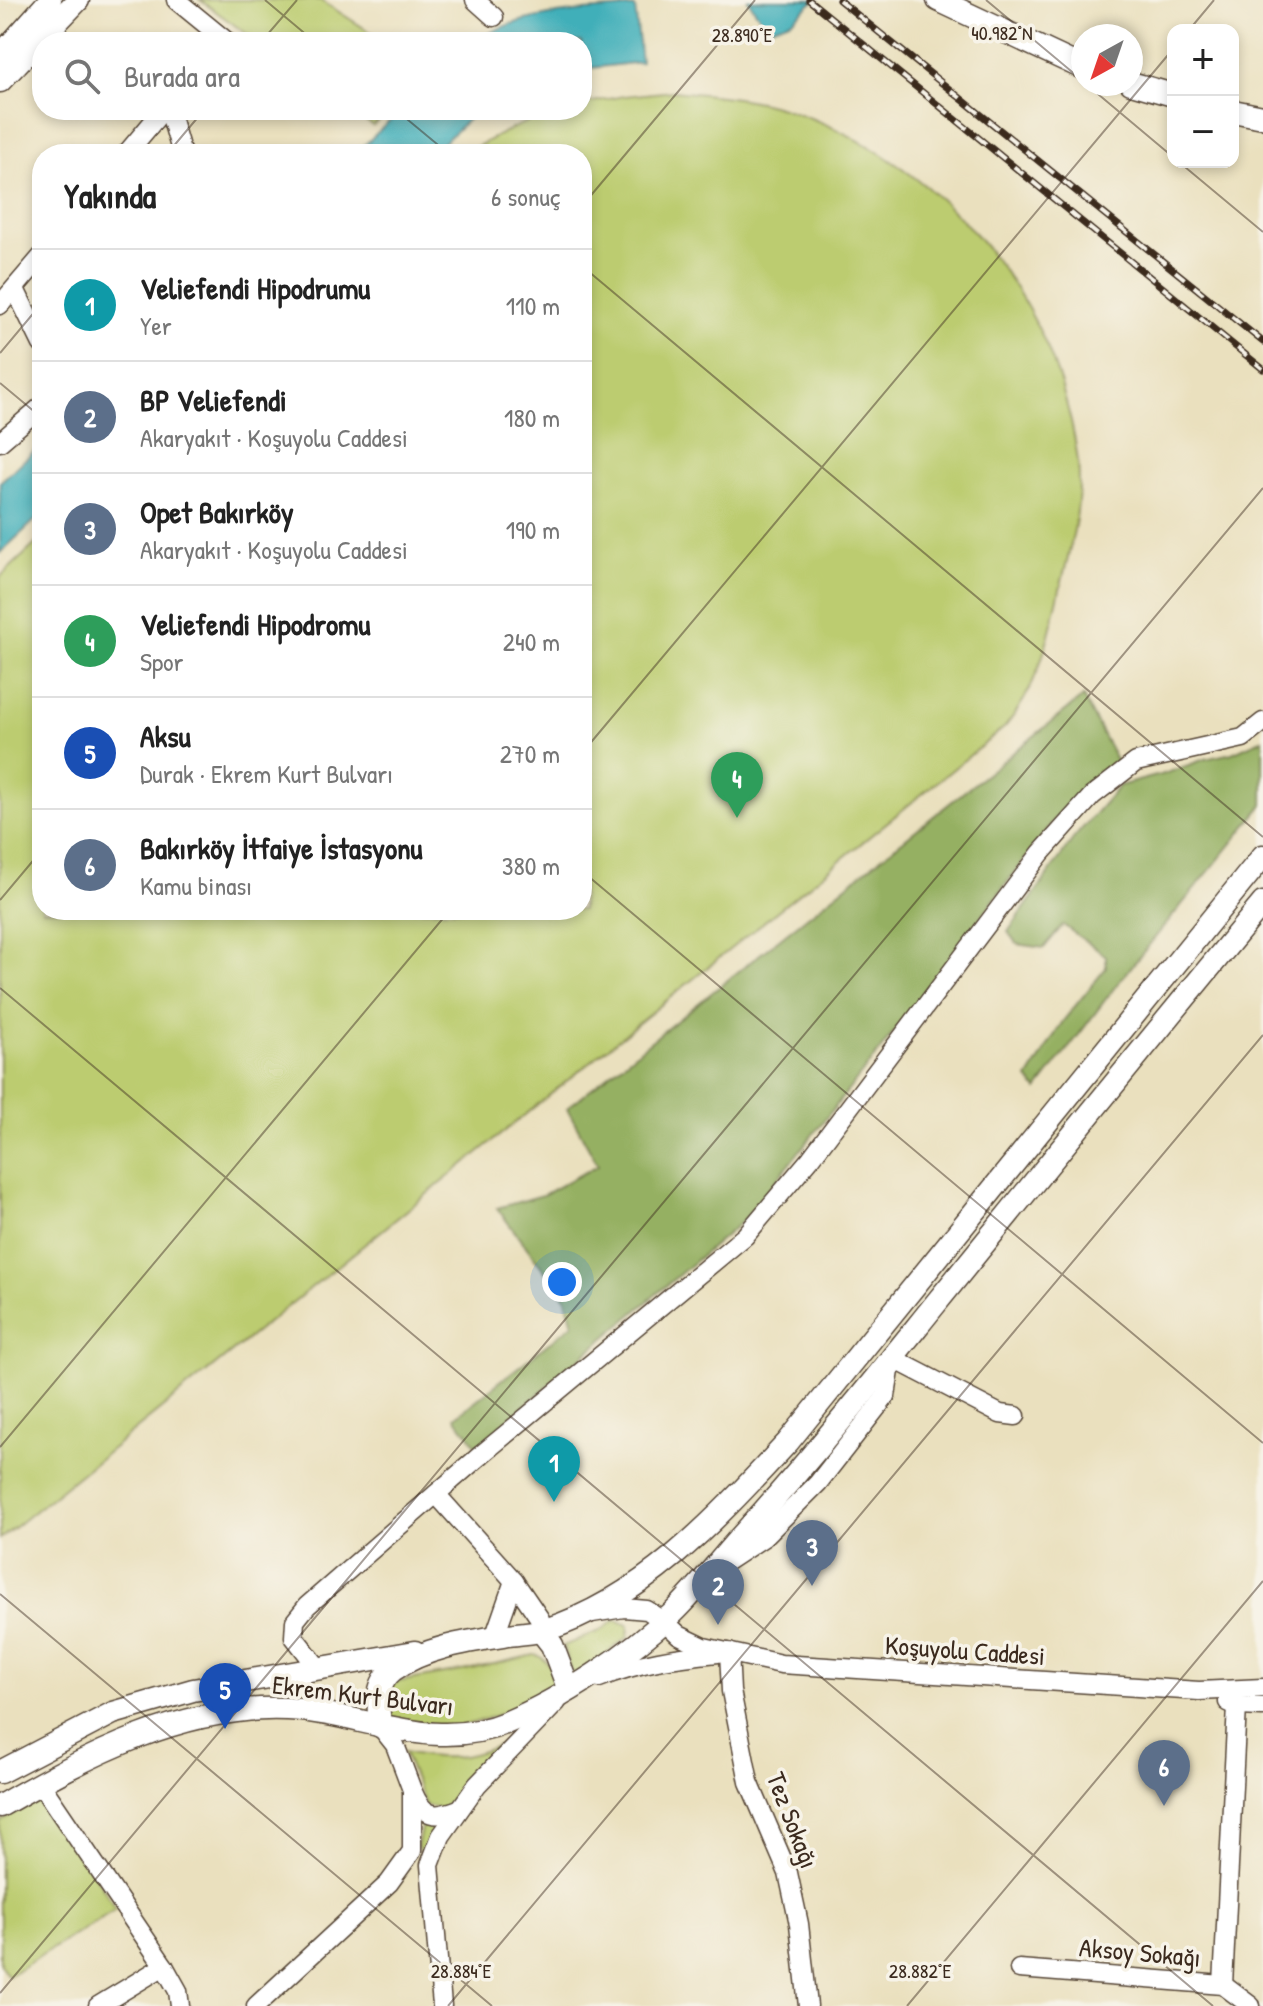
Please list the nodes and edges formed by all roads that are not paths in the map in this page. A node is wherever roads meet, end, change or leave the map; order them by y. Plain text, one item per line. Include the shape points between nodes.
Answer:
1 (50, 0) edge
2 (78, 0) edge
3 (176, 0) edge
4 (475, 0) edge
5 (938, 0) edge
6 (494, 17) dead end
7 (47, 32) edge
8 (215, 32) edge
9 (32, 48) edge
10 (2, 50) edge
11 (1071, 62) edge
12 (0, 81) edge
13 (1143, 86) edge
14 (1167, 93) edge
15 (1239, 112) edge
16 (1263, 117) edge
17 (157, 120) edge
18 (170, 120) edge
19 (135, 144) edge
20 (178, 144) edge
21 (32, 268) edge
22 (15, 289) junction
23 (0, 305) edge
24 (32, 324) edge
25 (32, 415) edge
26 (0, 442) edge
27 (1263, 722) edge
28 (1263, 856) edge
29 (1263, 903) edge
30 (892, 1358) junction
31 (1016, 1416) dead end
32 (436, 1494) junction
33 (514, 1581) junction
34 (583, 1614) junction
35 (664, 1621) junction
36 (541, 1631) junction
37 (494, 1638) junction
38 (435, 1649) junction
39 (729, 1652) junction
40 (319, 1669) junction
41 (1263, 1688) edge
42 (569, 1690) junction
43 (1199, 1691) junction
44 (1237, 1706) junction
45 (1263, 1707) edge
46 (380, 1726) junction
47 (0, 1772) edge
48 (40, 1783) junction
49 (412, 1790) junction
50 (0, 1806) edge
51 (459, 1809) junction
52 (412, 1851) junction
53 (430, 1865) junction
54 (164, 1966) junction
55 (1019, 1969) dead end
56 (1223, 1985) junction
57 (98, 2006) edge
58 (180, 2006) edge
59 (256, 2006) edge
60 (442, 2006) edge
61 (808, 2006) edge
62 (1251, 2006) edge

1 - 10 main road
2 - 7 main road
3 - 8 street
4 - 6 street
5 - 11 main road
9 - 12 main road
13 - 14 main road
15 - 16 main road
17 - 19 street
18 - 20 street
21 - 22 street
22 - 23 street
22 - 24 street
25 - 26 street
27 - 32 street via 1243,738 1136,762 1092,796 1041,853 811,1158 745,1236
28 - 34 main road via 788,1442 660,1567
29 - 30 main road, Ekrem Kurt Bulvarı
30 - 31 street via 1000,1414
30 - 35 main road, Ekrem Kurt Bulvarı via 796,1476
32 - 33 street
32 - 40 street via 295,1621 294,1637
33 - 36 street via 540,1619
33 - 37 street
34 - 35 street via 624,1608 647,1610
34 - 36 main road
35 - 39 street via 704,1647
35 - 42 main road, Ekrem Kurt Bulvarı
36 - 37 main road
36 - 42 main road
37 - 38 main road
38 - 40 main road, Ekrem Kurt Bulvarı
38 - 46 main road via 384,1678
39 - 42 street via 633,1665
39 - 43 street, Koşuyolu Caddesi via 781,1664
39 - 61 street, Tez Sokağı via 749,1782 788,1873
40 - 47 main road, Ekrem Kurt Bulvarı via 193,1690 113,1713
41 - 43 street, Koşuyolu Caddesi
42 - 46 main road, Ekrem Kurt Bulvarı via 471,1735 437,1736
42 - 51 street
43 - 44 street, Koşuyolu Caddesi
44 - 45 street, Koşuyolu Caddesi
44 - 56 street
46 - 48 main road, Ekrem Kurt Bulvarı via 285,1709 178,1722 125,1740
46 - 49 street via 395,1745
48 - 50 main road, Ekrem Kurt Bulvarı
48 - 54 street
49 - 51 street via 418,1805 430,1814
49 - 52 street
51 - 53 street
52 - 53 street
52 - 59 street via 389,1883
53 - 60 street
54 - 57 street
54 - 58 street
55 - 56 street, Aksoy Sokağı
56 - 62 street, Aksoy Sokağı

